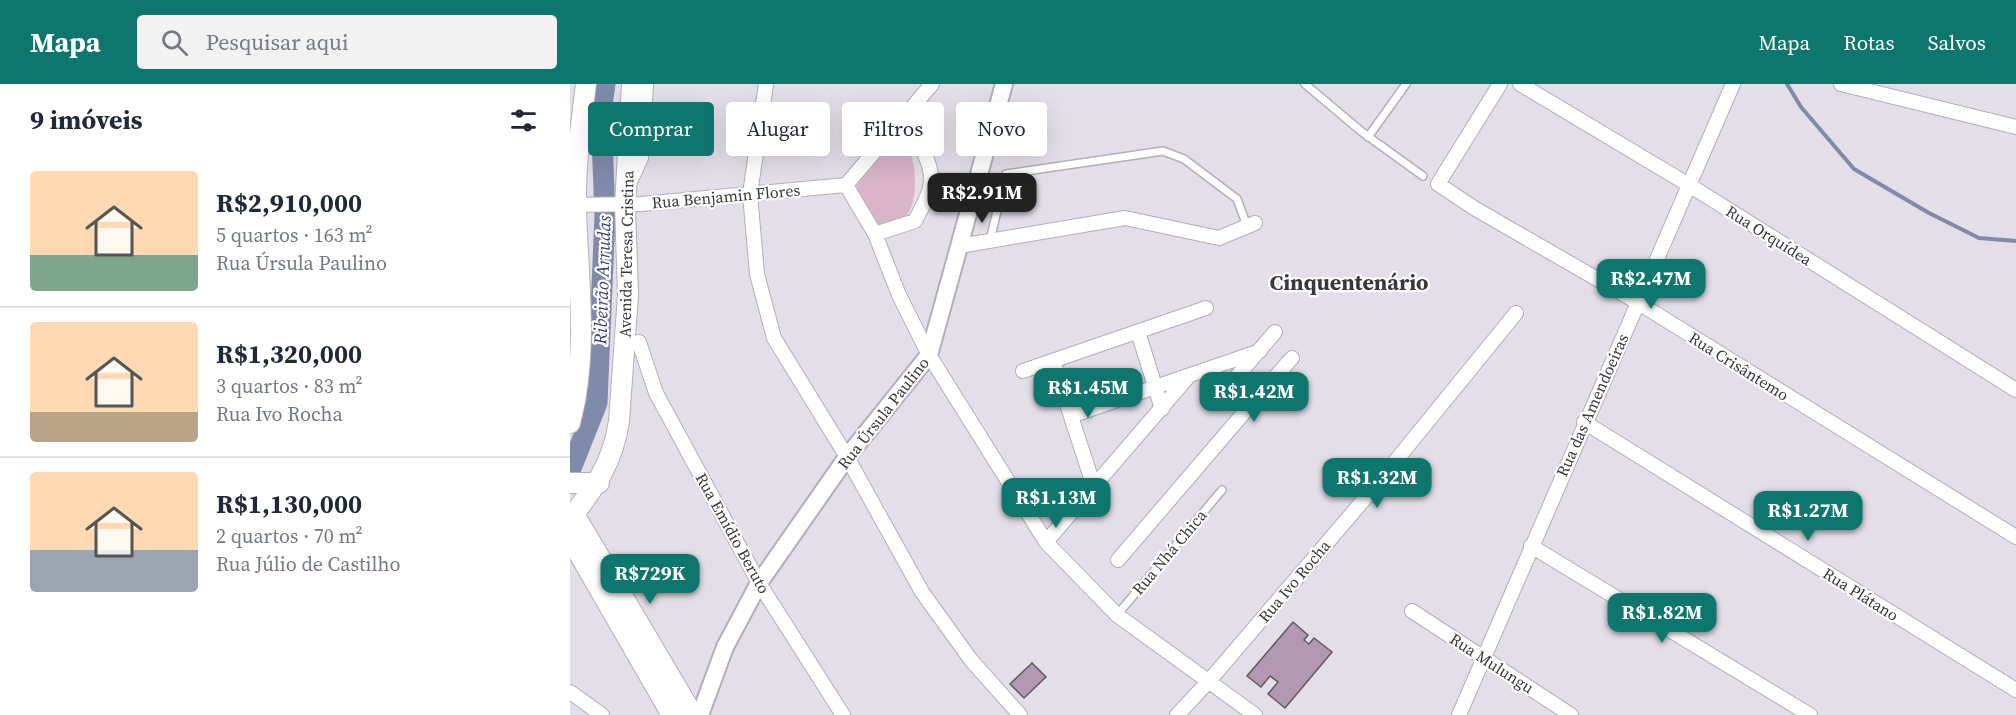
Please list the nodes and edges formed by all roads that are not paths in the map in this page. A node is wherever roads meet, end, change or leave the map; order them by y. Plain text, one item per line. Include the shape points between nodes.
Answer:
1 (586, 84) edge
2 (632, 84) edge
3 (646, 84) edge
4 (766, 84) edge
5 (932, 84) edge
6 (1004, 84) edge
7 (1305, 84) edge
8 (1406, 84) edge
9 (1500, 84) edge
10 (1520, 84) edge
11 (1841, 84) edge
12 (1730, 90) edge
13 (916, 102) edge
14 (2016, 127) edge
15 (1368, 136) junction
16 (870, 156) edge
17 (925, 156) edge
18 (1423, 176) dead end
19 (846, 185) junction
20 (1689, 185) junction
21 (930, 188) junction
22 (750, 194) junction
23 (972, 194) junction
24 (623, 200) junction
25 (577, 205) edge
26 (1251, 225) joint
27 (875, 234) junction
28 (990, 240) junction
29 (959, 246) junction
30 (574, 248) edge
31 (1637, 302) junction
32 (575, 304) edge
33 (1206, 308) dead end
34 (1516, 313) dead end
35 (1138, 332) junction
36 (1275, 332) dead end
37 (639, 342) dead end
38 (1260, 351) junction
39 (929, 355) junction
40 (1292, 358) dead end
41 (1053, 361) junction
42 (1023, 371) dead end
43 (1205, 371) junction
44 (1188, 377) junction
45 (575, 384) edge
46 (1156, 388) junction
47 (1226, 389) junction
48 (2016, 390) edge
49 (1248, 408) junction
50 (1162, 409) junction
51 (1071, 417) junction
52 (1584, 422) junction
53 (570, 423) edge
54 (847, 457) junction
55 (584, 483) edge
56 (1094, 487) junction
57 (1222, 490) dead end
58 (572, 517) edge
59 (2016, 537) edge
60 (570, 538) edge
61 (1046, 542) junction
62 (1531, 546) junction
63 (1118, 561) dead end
64 (759, 583) junction
65 (1412, 611) dead end
66 (1117, 615) junction
67 (1483, 657) junction
68 (1209, 681) junction
69 (2016, 690) edge
70 (570, 692) edge
71 (668, 714) edge
72 (603, 715) edge
73 (693, 715) edge
74 (700, 715) edge
75 (843, 715) edge
76 (1020, 715) edge
77 (1176, 715) edge
78 (1255, 715) edge
79 (1459, 715) edge
80 (1571, 715) edge
81 (1810, 715) edge

1 - 25 main road
2 - 24 main road, Avenida Teresa Cristina
3 - 24 street via 641,158
4 - 22 street
5 - 13 street
6 - 23 street, Rua Úrsula Paulino
7 - 15 lane
8 - 15 lane
9 - 31 street, Rua Crisântemo via 1438,184
10 - 20 street, Rua Orquídea
11 - 14 street
12 - 20 street, Rua das Amendoeiras
15 - 18 lane
16 - 19 street
17 - 21 street via 930,166
19 - 22 street, Rua Benjamin Flores
19 - 27 street
20 - 31 street, Rua das Amendoeiras
20 - 48 street, Rua Orquídea
21 - 23 street
21 - 27 street via 915,221
22 - 24 street, Rua Benjamin Flores
22 - 54 street via 756,274 774,338
23 - 29 street, Rua Úrsula Paulino
24 - 25 street, Rua Benjamin Flores
24 - 55 main road, Avenida Teresa Cristina via 628,295 617,436
25 - 30 main road
26 - 28 street via 1219,238 1125,218
26 - 28 lane via 1237,199 1184,159 1163,151 1006,174
27 - 39 street
28 - 29 street
29 - 39 street, Rua Úrsula Paulino
30 - 32 main road
31 - 52 street, Rua das Amendoeiras
31 - 59 street, Rua Crisântemo
32 - 45 main road
33 - 35 street
34 - 68 street, Rua Ivo Rocha via 1446,402
35 - 41 street
35 - 46 street
36 - 38 street
37 - 64 street, Rua Emídio Beruto via 656,393
38 - 43 street
38 - 47 street
39 - 54 street, Rua Úrsula Paulino
39 - 61 street
40 - 49 street
41 - 42 street
41 - 51 street
43 - 44 street
43 - 47 street
44 - 46 street
44 - 50 street
45 - 53 main road
46 - 50 street
46 - 51 street
47 - 49 street
49 - 63 street
50 - 56 street
51 - 56 street
52 - 62 street, Rua das Amendoeiras
52 - 69 street, Rua Plátano
54 - 64 street, Rua Úrsula Paulino
54 - 76 street via 922,592 971,660
55 - 58 main road, Avenida Teresa Cristina
56 - 61 street
57 - 66 lane, Rua Nhá Chica
58 - 73 main road
60 - 71 main road
61 - 66 street
62 - 67 street, Rua das Amendoeiras
62 - 81 street
64 - 74 street, Rua Úrsula Paulino via 725,647
64 - 75 street, Rua Emídio Beruto
65 - 67 street, Rua Mulungu
66 - 68 street
67 - 79 street, Rua das Amendoeiras
67 - 80 street, Rua Mulungu
68 - 77 street, Rua Ivo Rocha
68 - 78 street
70 - 72 street

